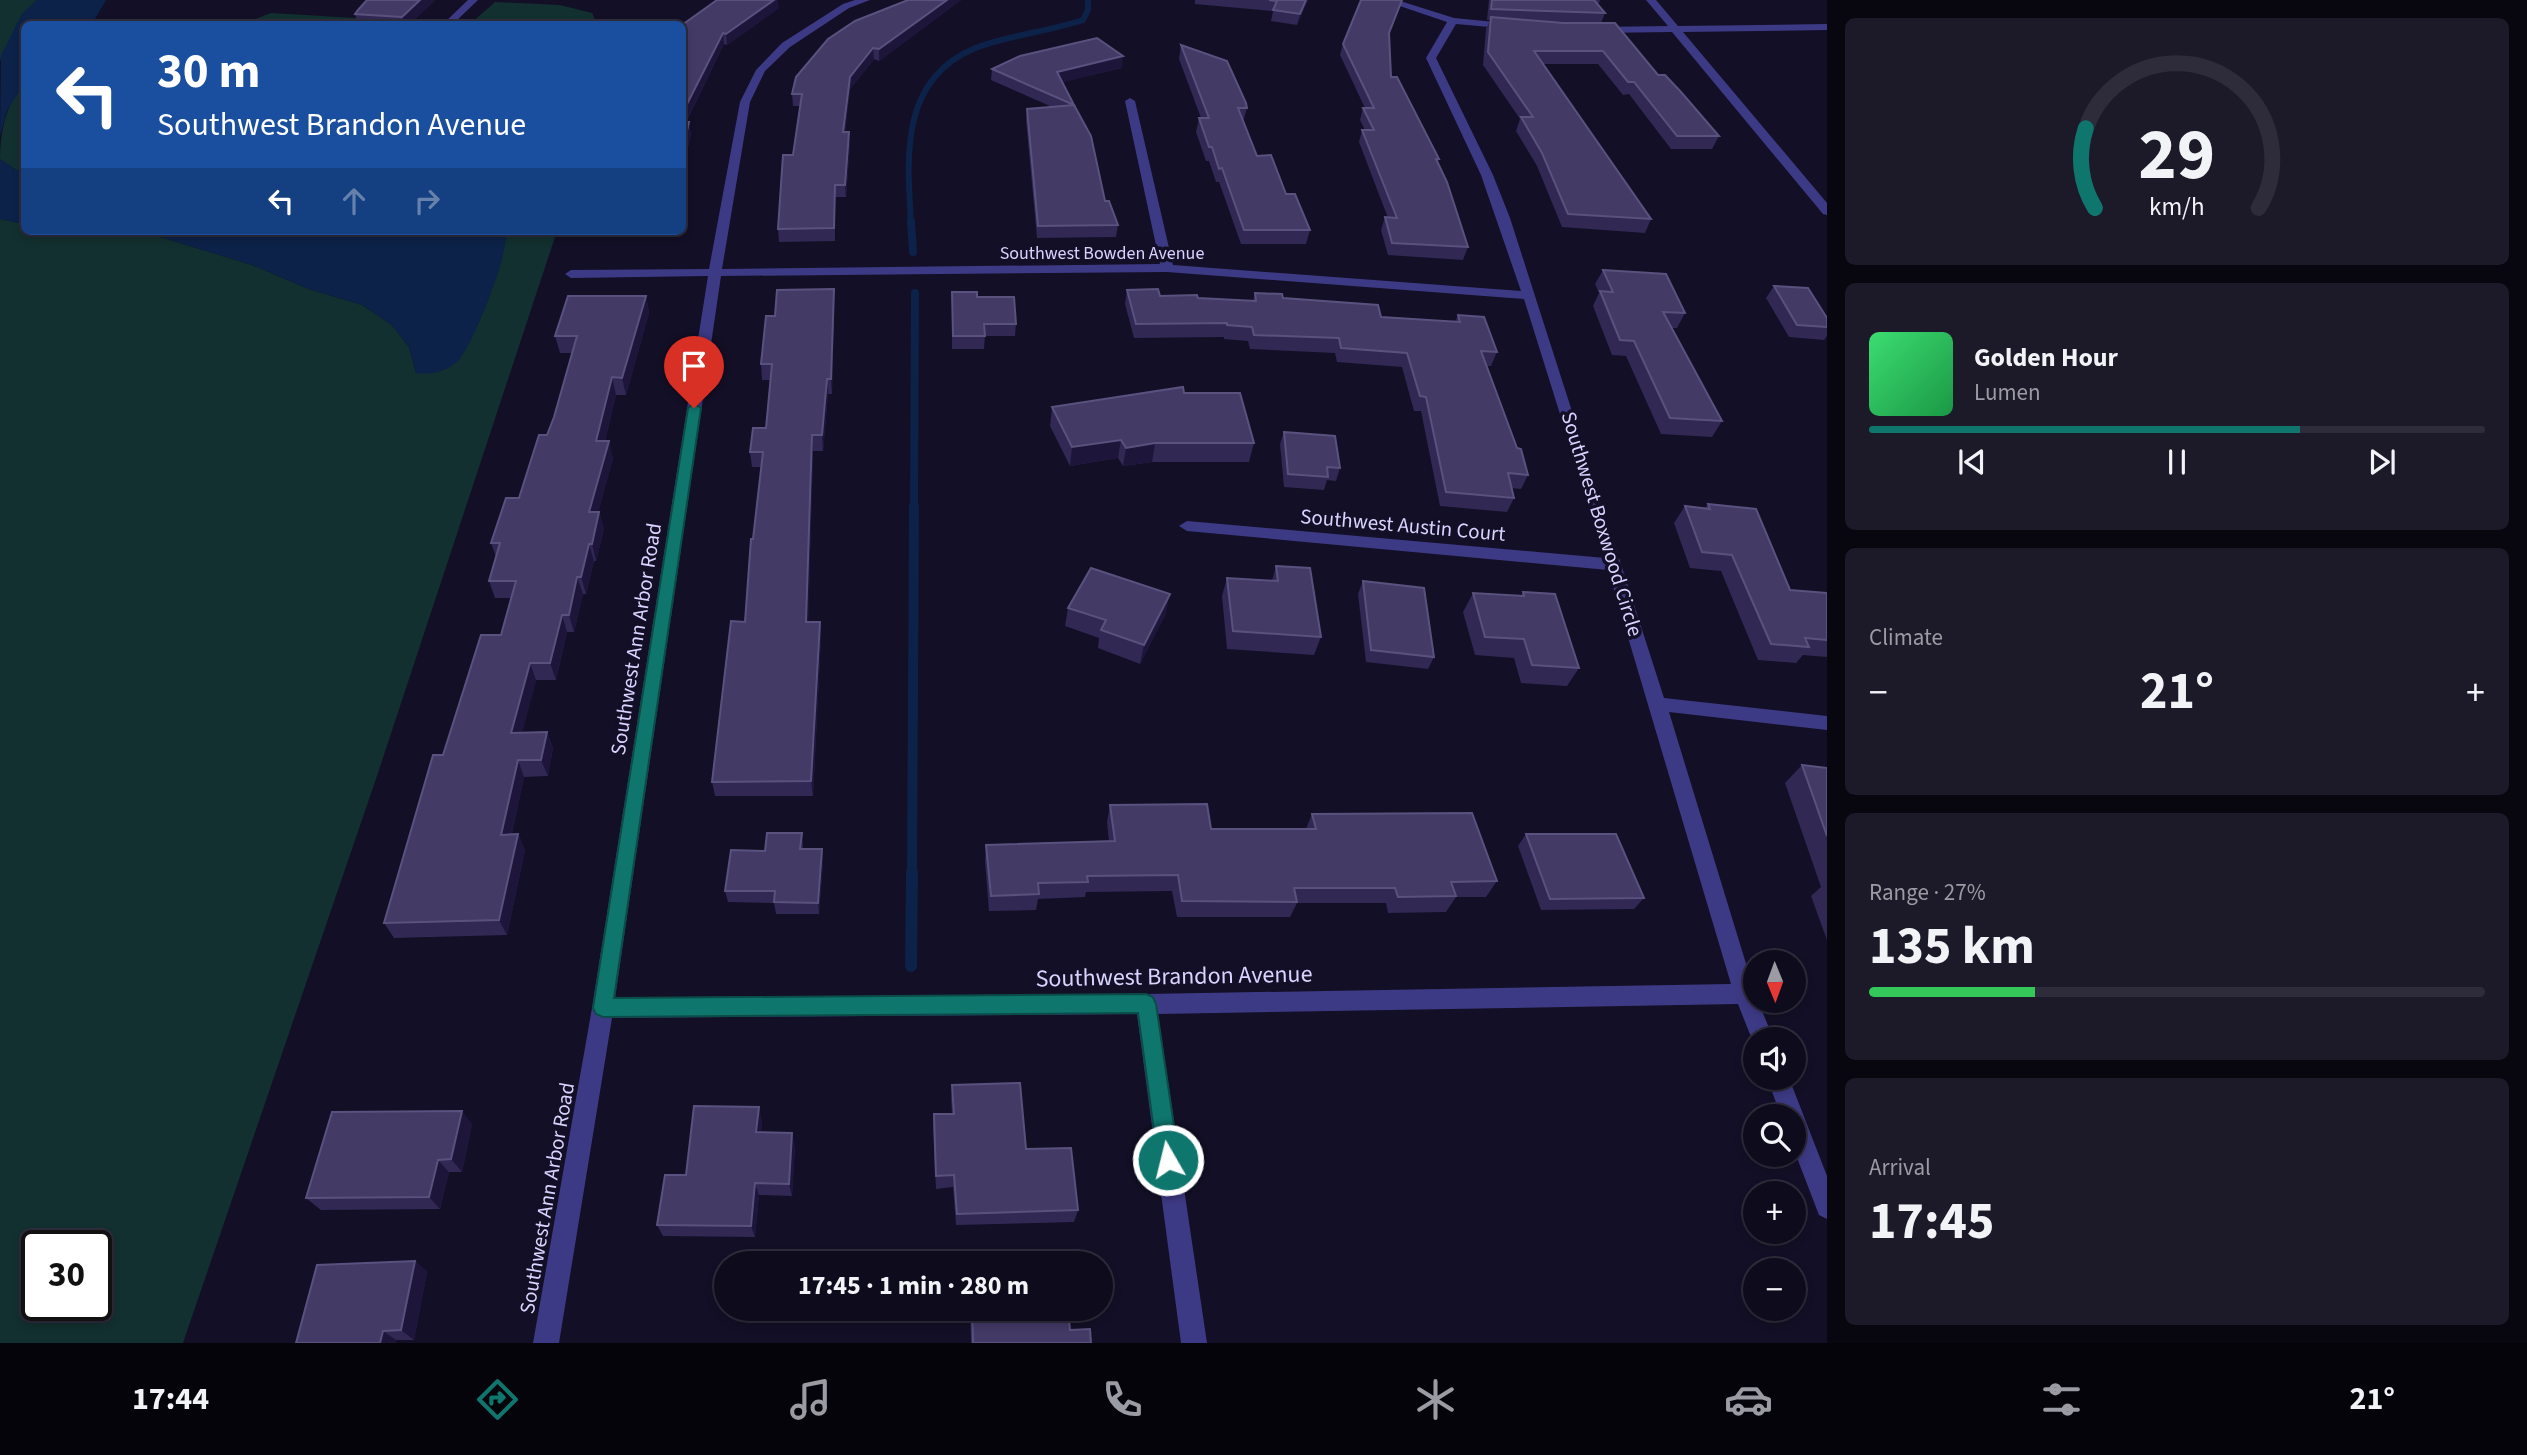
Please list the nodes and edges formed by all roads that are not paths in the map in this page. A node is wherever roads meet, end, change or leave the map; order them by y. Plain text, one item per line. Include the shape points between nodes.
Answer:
1 (473, 0) edge
2 (865, 0) edge
3 (1387, 0) edge
4 (1651, 0) edge
5 (838, 3) edge
6 (451, 21) edge
7 (1453, 21) junction
8 (1518, 27) edge
9 (1827, 27) edge
10 (1677, 29) junction
11 (1584, 30) edge
12 (1130, 101) dead end
13 (1827, 211) edge
14 (1167, 268) junction
15 (715, 272) junction
16 (571, 274) dead end
17 (1530, 296) junction
18 (1187, 526) dead end
19 (1615, 565) junction
20 (1657, 704) junction
21 (1827, 723) edge
22 (1743, 987) edge
23 (1743, 994) edge
24 (1146, 1004) junction
25 (603, 1008) junction
26 (1806, 1152) edge
27 (1827, 1207) edge
28 (546, 1343) edge
29 (1194, 1343) edge

1 - 6 street
2 - 5 street, Southwest Ann Arbor Road
3 - 7 street
4 - 10 street
5 - 15 street, Southwest Ann Arbor Road via 773,57 752,84
7 - 8 street
7 - 17 street, Southwest Boxwood Circle via 1431,58 1487,175
9 - 10 street
10 - 11 street
10 - 13 street
12 - 14 street
14 - 15 street, Southwest Bowden Avenue
14 - 17 street, Southwest Bowden Avenue
15 - 16 street, Southwest Bowden Avenue
15 - 25 street, Southwest Ann Arbor Road
17 - 19 street, Southwest Boxwood Circle
18 - 19 street, Southwest Austin Court
19 - 20 street, Southwest Boxwood Circle
20 - 21 street
20 - 22 street, Southwest Boxwood Circle
23 - 24 street, Southwest Brandon Avenue
24 - 25 street, Southwest Brandon Avenue
24 - 29 street
25 - 28 street, Southwest Ann Arbor Road
26 - 27 street

